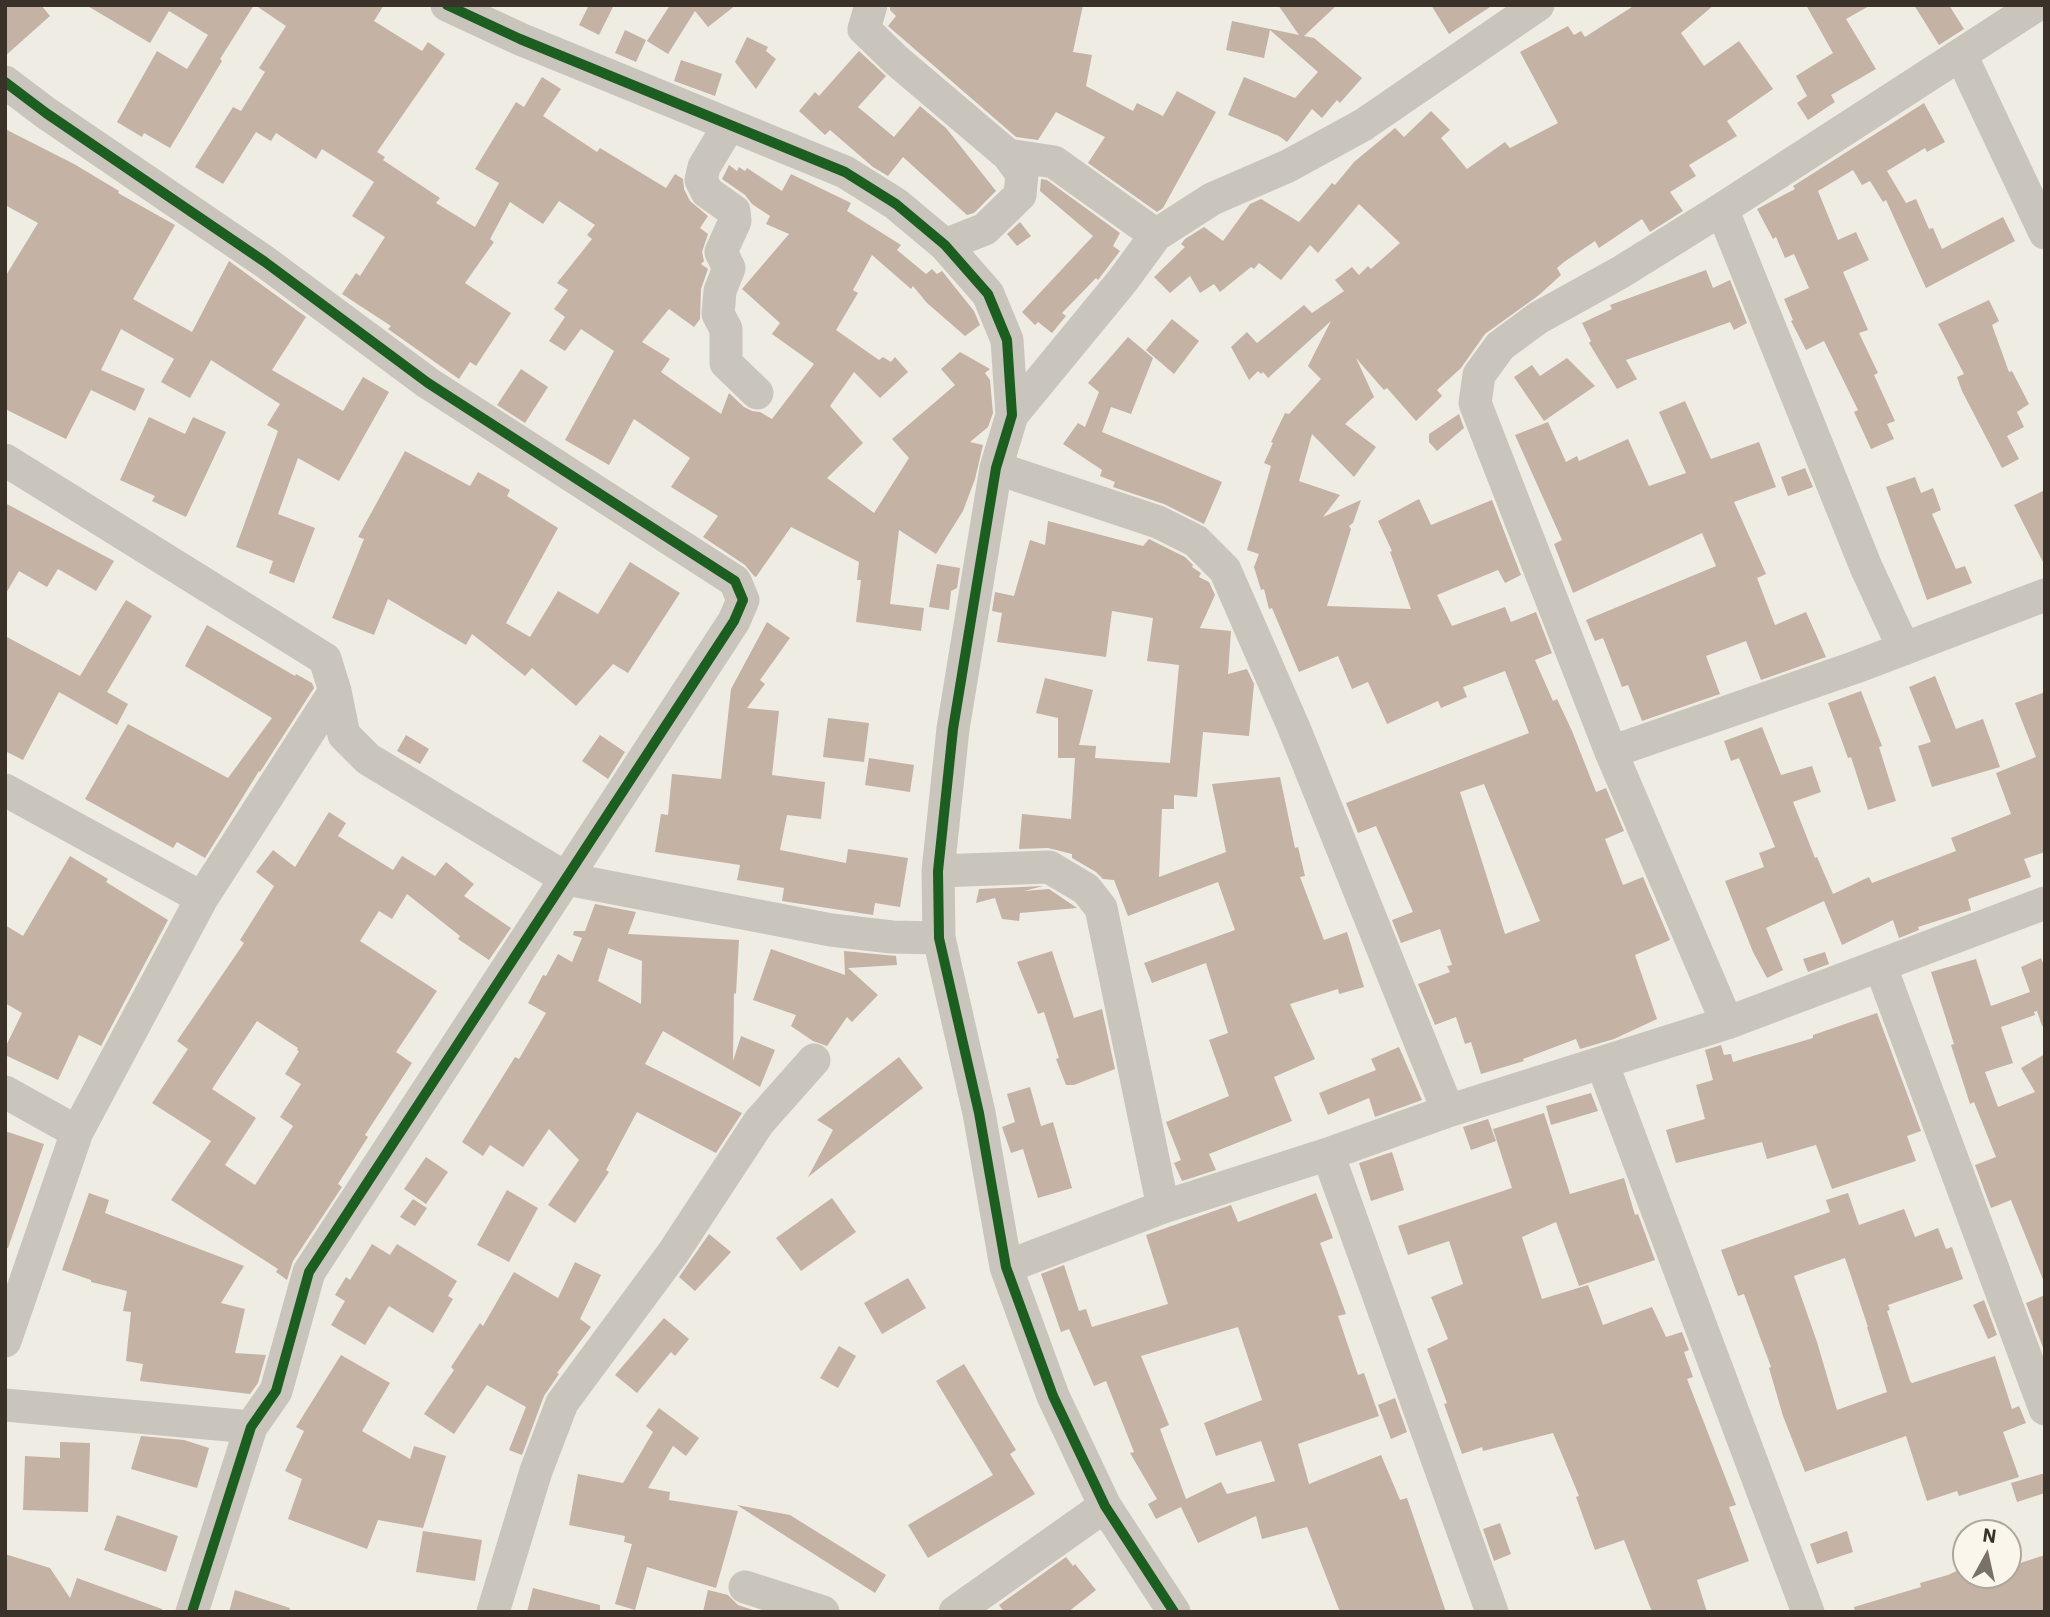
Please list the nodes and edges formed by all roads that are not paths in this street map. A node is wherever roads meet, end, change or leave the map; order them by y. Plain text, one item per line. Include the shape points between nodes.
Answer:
1 (447, 5) edge
2 (871, 5) edge
3 (1538, 5) edge
4 (2037, 5) edge
5 (1961, 55) junction
6 (5, 82) edge
7 (729, 125) junction
8 (1008, 155) junction
9 (1722, 209) junction
10 (2045, 233) edge
11 (1156, 234) junction
12 (945, 245) junction
13 (757, 393) dead end
14 (1012, 415) junction
15 (5, 460) edge
16 (996, 468) junction
17 (2045, 595) edge
18 (1904, 649) junction
19 (335, 691) junction
20 (1611, 752) junction
21 (5, 790) edge
22 (938, 871) junction
23 (567, 879) junction
24 (202, 898) junction
25 (2045, 903) edge
26 (939, 938) junction
27 (1880, 965) junction
28 (1727, 1023) junction
29 (814, 1060) dead end
30 (1602, 1063) junction
31 (5, 1092) edge
32 (1448, 1111) junction
33 (77, 1132) junction
34 (1328, 1154) junction
35 (1164, 1207) junction
36 (1006, 1267) junction
37 (5, 1341) edge
38 (5, 1405) edge
39 (2045, 1409) edge
40 (251, 1427) junction
41 (1105, 1506) junction
42 (745, 1587) dead end
43 (192, 1612) edge
44 (493, 1612) edge
45 (823, 1612) edge
46 (955, 1612) edge
47 (1174, 1612) edge
48 (1492, 1612) edge
49 (1808, 1612) edge

1 - 7 street
2 - 8 street via 864,29
3 - 11 street via 1363,125 1288,166 1212,199
4 - 5 street
5 - 9 street
5 - 10 street
6 - 23 street via 265,262 428,383 735,581 743,600 734,621
7 - 12 street via 845,172 896,204
7 - 13 street via 701,180 707,192 734,211 736,221 721,252 729,268 718,314 726,329 726,363
8 - 11 street via 1054,162
8 - 12 street via 1022,174 1020,195 985,229
9 - 18 street via 1866,567
9 - 20 street via 1538,318 1500,346 1479,375 1475,403
11 - 14 street
12 - 14 street via 988,294 1007,340
14 - 16 street
15 - 19 street via 325,659
16 - 22 street via 953,729
16 - 32 street via 1158,522 1196,541 1225,570 1294,728
17 - 18 street
18 - 20 street
19 - 23 street via 344,736 368,759
19 - 24 street
20 - 28 street
21 - 24 street
22 - 26 street
22 - 35 street via 1049,867 1086,889 1101,908
23 - 26 street via 831,930
23 - 40 street via 309,1272 276,1391
24 - 33 street
25 - 27 street
26 - 36 street via 979,1113
27 - 28 street
27 - 39 street
28 - 30 street
29 - 44 street via 759,1122 673,1253 562,1403
30 - 32 street
30 - 49 street
31 - 33 street
32 - 34 street
33 - 37 street
34 - 35 street
34 - 48 street
35 - 36 street
36 - 41 street via 1053,1396
38 - 40 street
40 - 43 street
41 - 46 street
41 - 47 street
42 - 45 street

